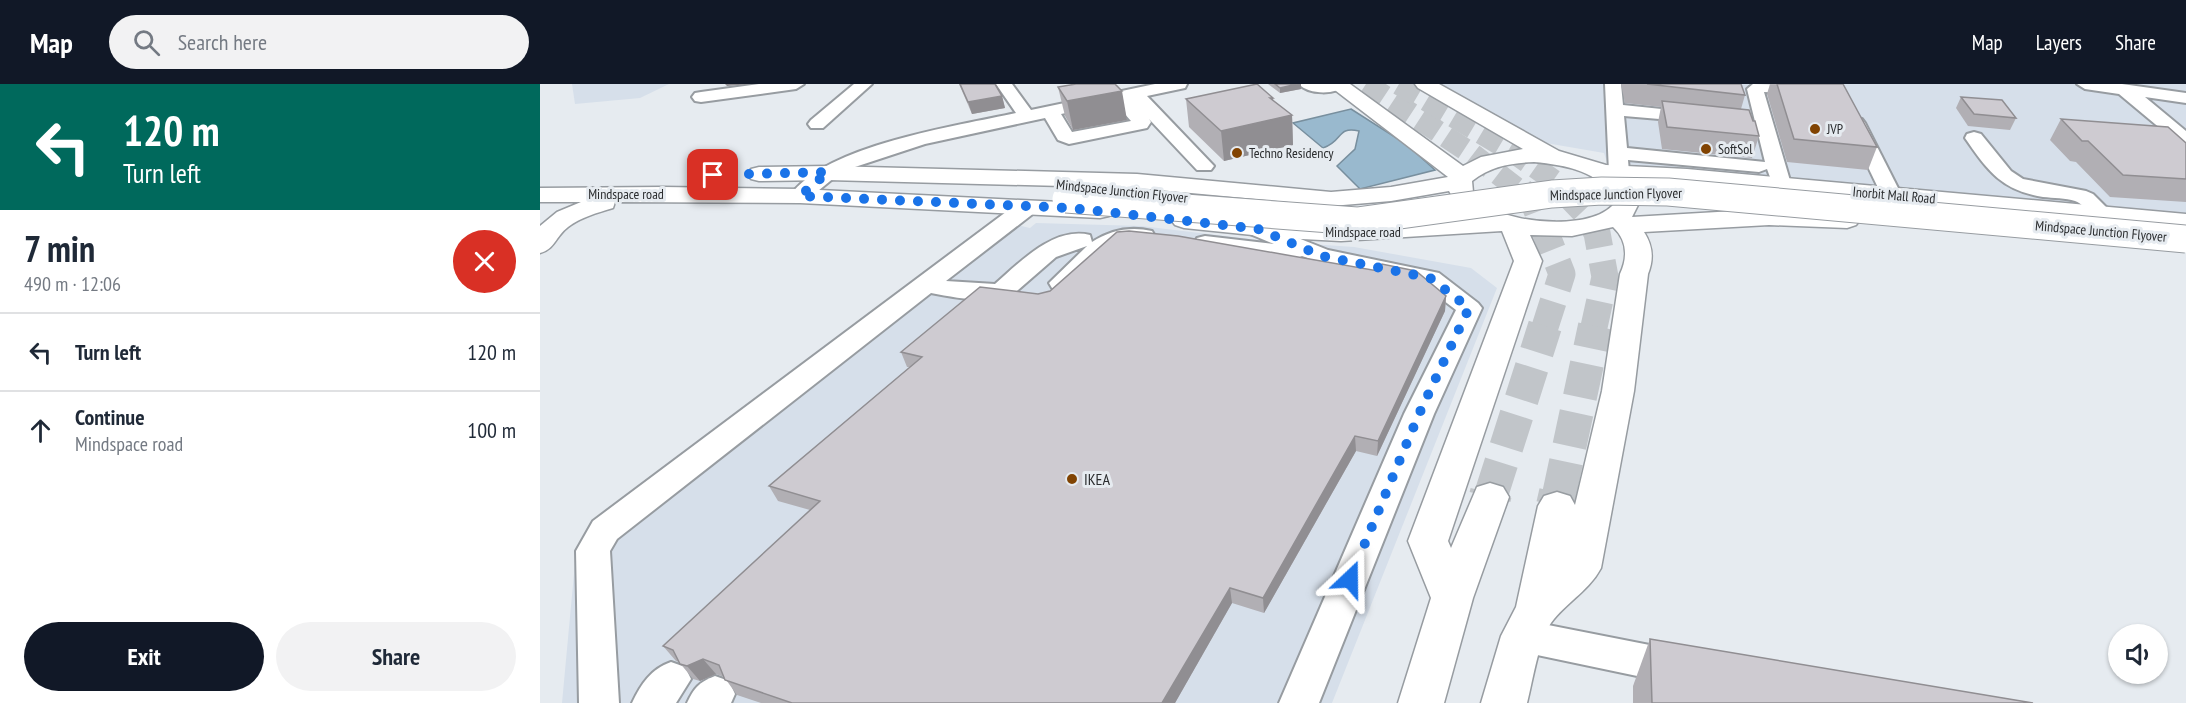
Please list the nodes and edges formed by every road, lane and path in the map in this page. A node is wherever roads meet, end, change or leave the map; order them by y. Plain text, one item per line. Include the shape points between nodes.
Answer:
1 (796, 84) edge
2 (864, 84) edge
3 (1004, 84) edge
4 (1179, 84) edge
5 (1306, 84) edge
6 (1425, 84) edge
7 (1613, 84) edge
8 (2085, 84) edge
9 (1337, 85) edge
10 (2135, 87) edge
11 (1821, 90) edge
12 (2186, 90) edge
13 (1126, 91) edge
14 (1739, 94) edge
15 (701, 97) dead end
16 (2186, 98) edge
17 (1848, 106) edge
18 (1049, 110) junction
19 (1616, 110) junction
20 (1026, 115) junction
21 (2185, 120) edge
22 (1718, 123) edge
23 (816, 124) dead end
24 (1974, 138) dead end
25 (2152, 139) edge
26 (1526, 141) junction
27 (2186, 141) edge
28 (1553, 157) junction
29 (1444, 162) junction
30 (1204, 166) dead end
31 (1613, 166) junction
32 (828, 172) junction
33 (549, 177) edge
34 (1768, 178) junction
35 (1026, 179) junction
36 (1461, 179) junction
37 (628, 194) junction
38 (1069, 194) junction
39 (1892, 194) junction
40 (540, 195) edge
41 (800, 196) junction
42 (1985, 203) junction
43 (1019, 207) junction
44 (2102, 214) junction
45 (1617, 222) junction
46 (2186, 222) edge
47 (1507, 224) junction
48 (1258, 229) junction
49 (2186, 229) edge
50 (2002, 234) junction
51 (2186, 239) edge
52 (1082, 240) dead end
53 (540, 244) edge
54 (2186, 250) edge
55 (1322, 256) junction
56 (926, 285) junction
57 (1001, 292) junction
58 (1490, 497) tunnel mouth
59 (1557, 506) tunnel mouth
60 (1452, 598) junction
61 (1530, 622) junction
62 (1717, 675) edge
63 (599, 703) edge
64 (1299, 703) edge
65 (1421, 703) edge
66 (1504, 703) edge

1 - 15 street
2 - 23 street
3 - 20 street
4 - 13 street
5 - 9 street
6 - 26 main road
7 - 19 street
8 - 10 street
9 - 29 main road
10 - 12 street
10 - 16 street
10 - 21 street
10 - 27 street
11 - 34 street via 1764,86 1755,89
13 - 18 street
13 - 18 street via 1141,124 1069,138
13 - 30 street
14 - 34 street
17 - 39 street
18 - 20 street
19 - 22 street
19 - 31 street
20 - 32 street via 920,139
24 - 44 street via 2010,179 2041,190 2079,195
25 - 27 street
26 - 28 main road
26 - 29 main road
28 - 31 main road
28 - 36 main road, Mindspace road via 1499,159 1484,163
29 - 36 main road
31 - 34 main road, Inorbit Mall Road
31 - 45 main road via 1629,200
32 - 33 main road, Mindspace road
32 - 35 main road, Mindspace road
32 - 41 street
34 - 39 main road, Inorbit Mall Road
35 - 36 main road, Mindspace road via 1137,181 1331,199 1391,194
35 - 38 main road, Mindspace Junction Flyover
36 - 47 main road via 1460,188 1471,206
37 - 40 main road, Mindspace road
37 - 41 main road, Mindspace road
37 - 53 main road via 558,220
38 - 43 main road, Mindspace Junction Flyover
38 - 49 main road, Mindspace Junction Flyover via 1353,209 1416,205 1570,183 1648,182
38 - 51 main road, Mindspace Junction Flyover, bridge via 1357,221 1552,194 1685,193
39 - 42 main road, Inorbit Mall Road
41 - 43 main road, Mindspace road
42 - 44 main road, Inorbit Mall Road
42 - 50 main road
43 - 48 main road, Mindspace road via 1070,208
43 - 56 street
44 - 46 main road, Inorbit Mall Road
45 - 47 main road, Inorbit Mall Road via 1552,230
45 - 50 main road, Inorbit Mall Road via 1827,218
45 - 61 main road via 1639,247 1639,266 1634,274 1618,392 1581,568
47 - 48 main road, Mindspace road via 1402,232
47 - 60 main road via 1528,261 1428,541
48 - 55 street
50 - 54 main road, Inorbit Mall Road
52 - 57 street via 1055,247
55 - 57 street via 1132,235 1110,239 1037,298
55 - 64 street via 1430,278 1469,308 1419,414
56 - 57 street
56 - 63 street via 605,530 593,551
58 - 60 main road
59 - 61 main road
60 - 65 main road
61 - 62 street
61 - 66 main road

